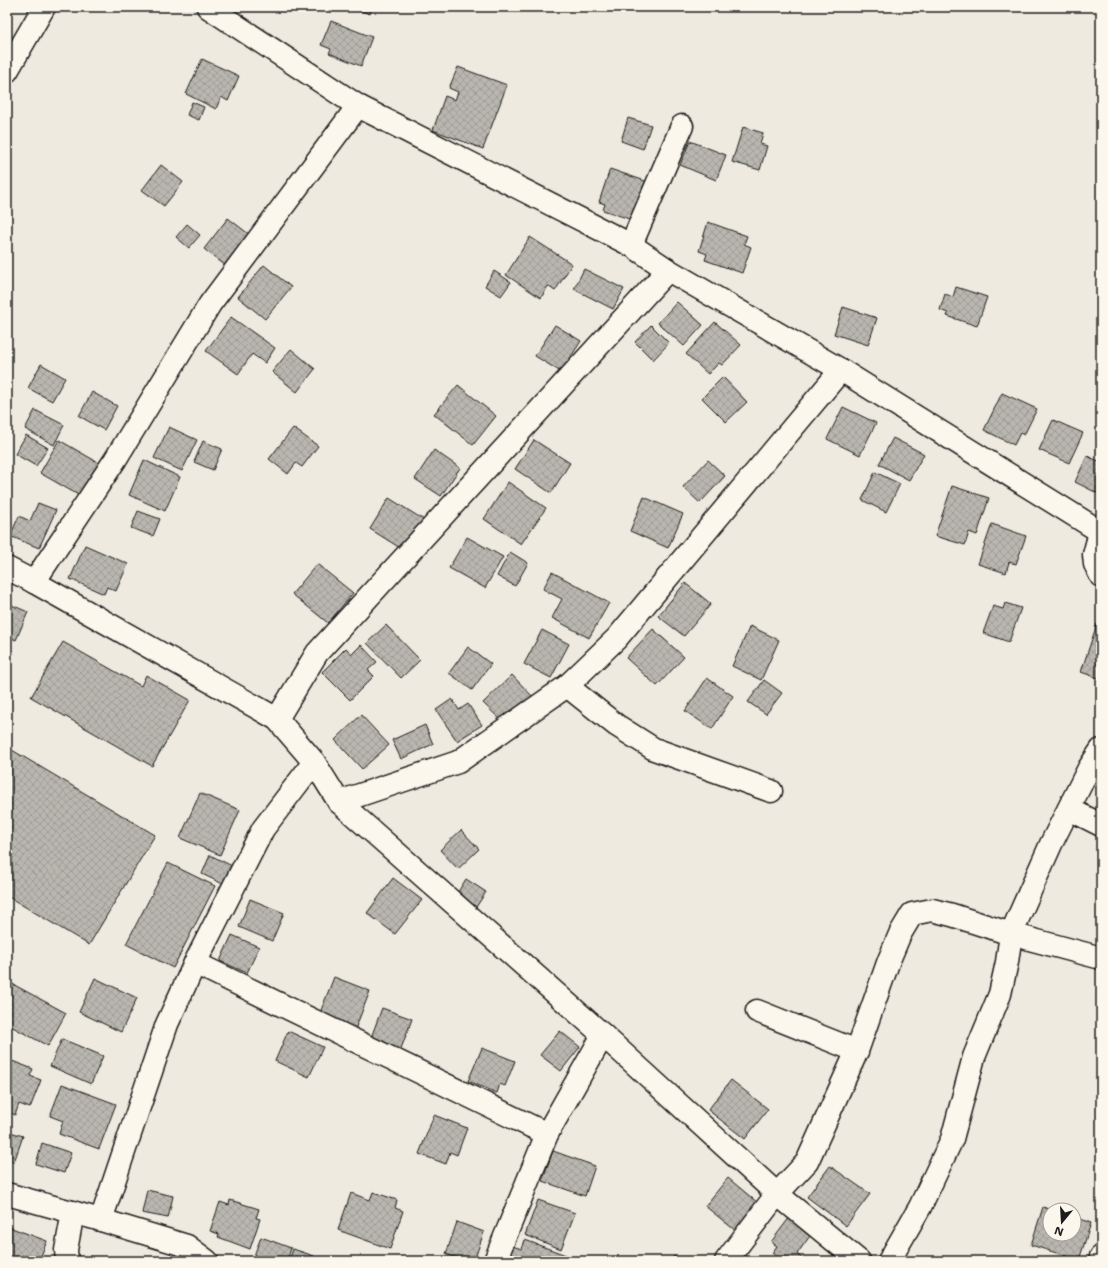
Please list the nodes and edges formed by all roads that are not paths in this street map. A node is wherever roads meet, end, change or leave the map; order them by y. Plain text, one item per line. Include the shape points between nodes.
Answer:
1 (44, 7) edge
2 (208, 7) edge
3 (7, 71) edge
4 (358, 106) junction
5 (682, 126) dead end
6 (631, 245) junction
7 (668, 270) junction
8 (840, 370) junction
9 (1100, 530) edge
10 (7, 568) edge
11 (1101, 576) edge
12 (34, 582) junction
13 (567, 686) junction
14 (277, 719) junction
15 (1101, 750) edge
16 (314, 762) junction
17 (771, 791) dead end
18 (339, 802) junction
19 (1069, 809) junction
20 (1101, 825) edge
21 (1011, 934) junction
22 (1101, 958) edge
23 (195, 963) junction
24 (757, 1011) dead end
25 (603, 1035) junction
26 (858, 1051) junction
27 (547, 1134) junction
28 (7, 1194) edge
29 (777, 1194) junction
30 (73, 1212) junction
31 (102, 1220) junction
32 (1101, 1257) edge
33 (67, 1261) edge
34 (207, 1261) edge
35 (495, 1261) edge
36 (726, 1261) edge
37 (858, 1261) edge
38 (889, 1261) edge
39 (1100, 1261) edge

1 - 3 street
2 - 4 street
4 - 6 street
4 - 12 street via 210,304 115,460
5 - 6 street
6 - 7 street
7 - 8 street
7 - 14 street via 317,653
8 - 9 street
8 - 13 street via 617,638
9 - 11 street via 1094,555
10 - 12 street
12 - 14 street
13 - 17 street via 616,725 654,750
13 - 18 street via 458,762
14 - 16 street
15 - 19 street
16 - 18 street
16 - 23 street via 263,829
18 - 25 street
19 - 20 street
19 - 21 street
21 - 22 street
21 - 26 street via 932,910 912,914 889,960
21 - 38 street via 1000,994 974,1057 952,1139 920,1207
23 - 27 street
23 - 31 street via 167,1024
24 - 26 street
25 - 27 street
25 - 29 street
26 - 29 street via 807,1162
27 - 35 street
28 - 30 street
29 - 36 street
29 - 37 street
30 - 31 street
30 - 33 street via 66,1250
31 - 34 street via 187,1246
32 - 39 street

